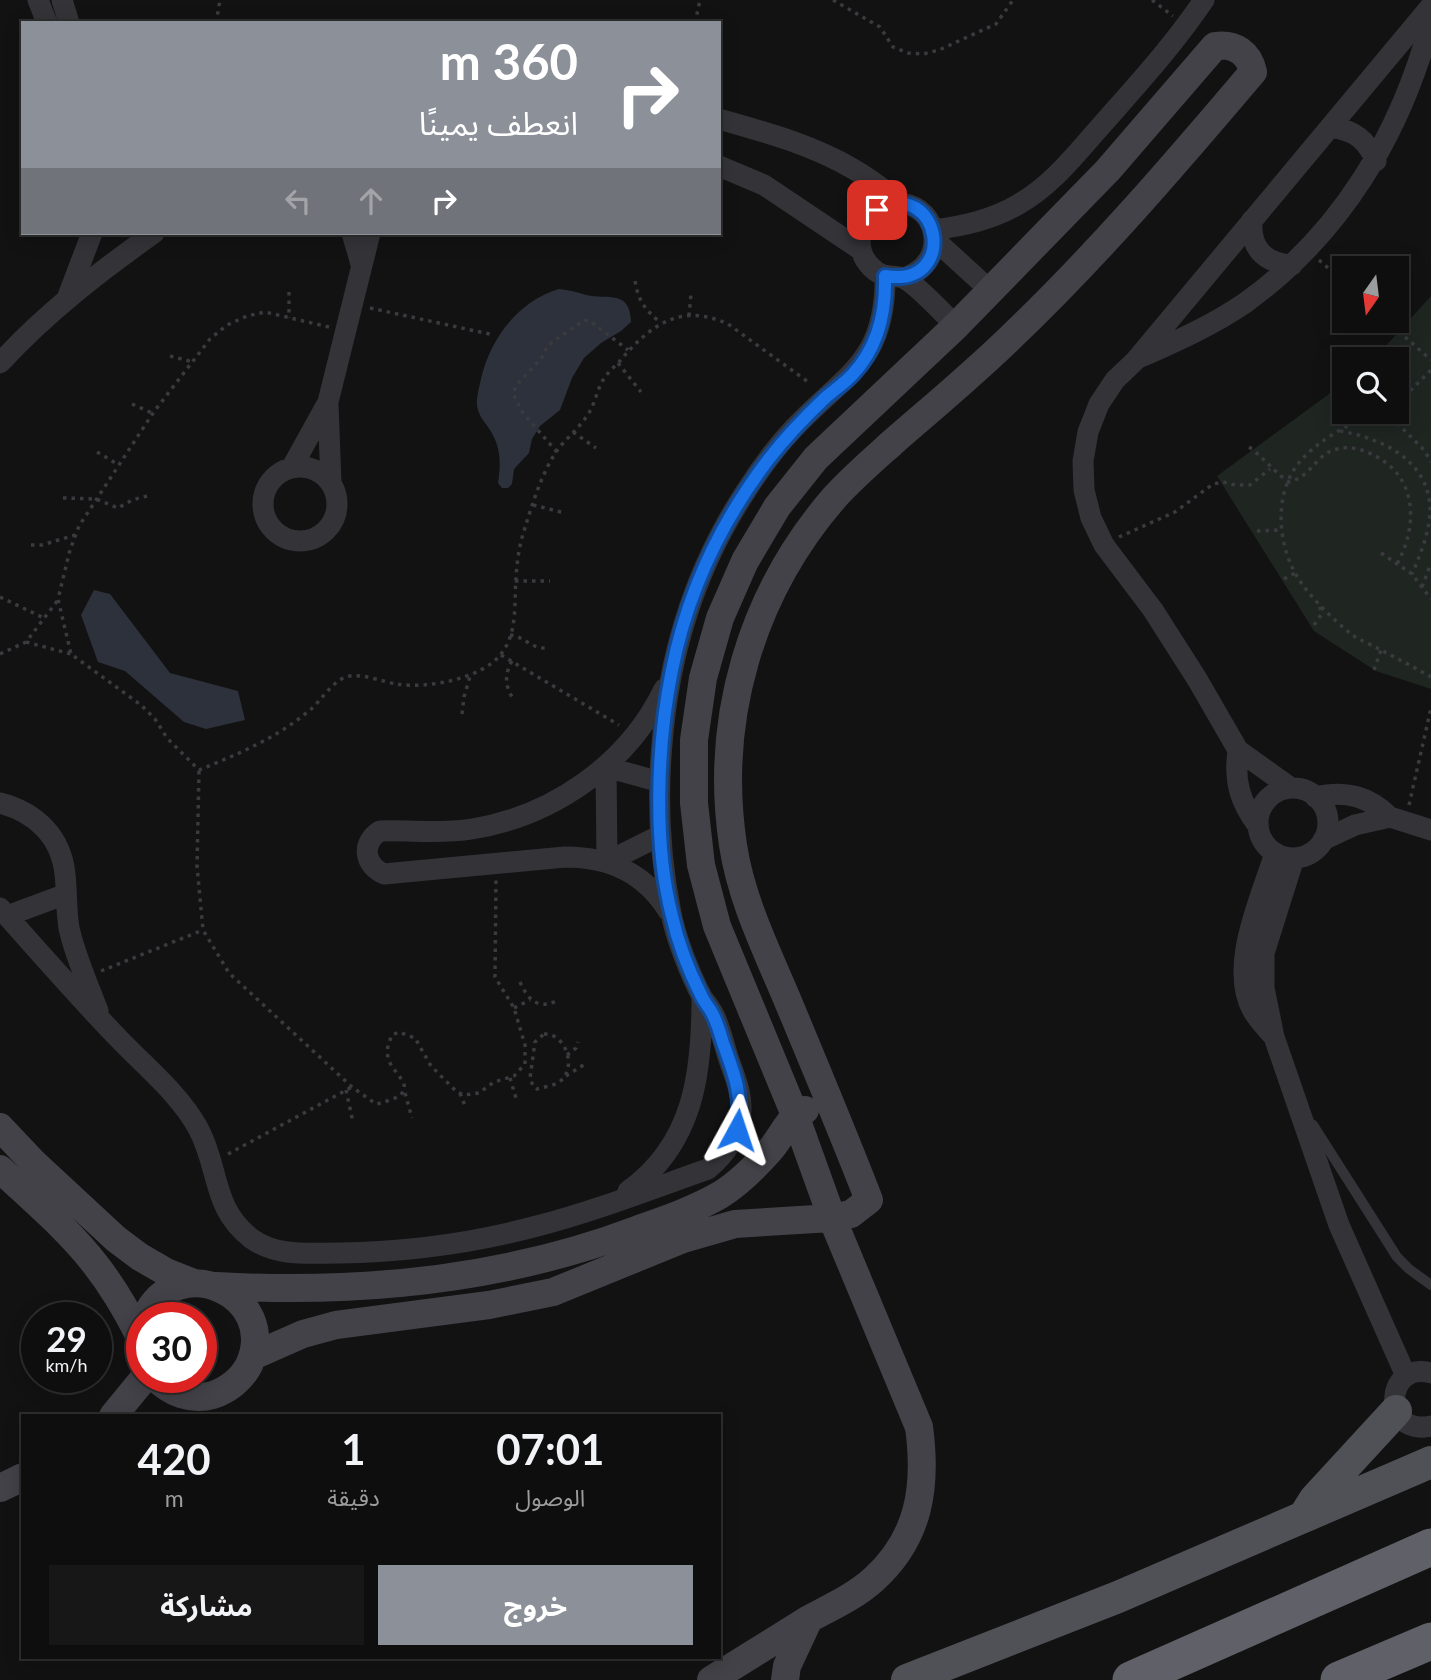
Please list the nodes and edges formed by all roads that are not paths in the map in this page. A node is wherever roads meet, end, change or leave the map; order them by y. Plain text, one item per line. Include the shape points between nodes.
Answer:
1 (38, 0) edge
2 (62, 0) edge
3 (1204, 0) edge
4 (1431, 6) edge
5 (1431, 20) edge
6 (46, 21) edge
7 (68, 21) edge
8 (721, 120) edge
9 (1330, 127) junction
10 (1376, 161) junction
11 (721, 167) edge
12 (904, 204) junction
13 (1252, 220) junction
14 (92, 235) edge
15 (105, 235) edge
16 (151, 235) edge
17 (353, 235) edge
18 (370, 235) edge
19 (934, 235) junction
20 (861, 250) junction
21 (115, 261) junction
22 (1292, 265) junction
23 (362, 270) junction
24 (894, 277) junction
25 (991, 291) junction
26 (67, 298) junction
27 (956, 326) junction
28 (1136, 359) junction
29 (0, 363) edge
30 (328, 402) junction
31 (292, 467) junction
32 (331, 483) junction
33 (672, 671) junction
34 (1238, 750) junction
35 (606, 767) junction
36 (660, 782) junction
37 (1291, 789) junction
38 (1315, 797) junction
39 (0, 803) edge
40 (1398, 819) junction
41 (1258, 826) junction
42 (1431, 830) edge
43 (661, 835) junction
44 (1323, 840) junction
45 (1284, 855) junction
46 (607, 862) junction
47 (65, 894) junction
48 (3, 912) edge
49 (671, 915) junction
50 (702, 996) junction
51 (103, 1022) junction
52 (698, 1077) junction
53 (737, 1080) junction
54 (1295, 1098) junction
55 (832, 1105) junction
56 (794, 1115) junction
57 (0, 1127) edge
58 (668, 1150) junction
59 (0, 1169) edge
60 (708, 1169) junction
61 (615, 1201) junction
62 (832, 1219) junction
63 (116, 1239) junction
64 (94, 1262) junction
65 (1431, 1284) edge
66 (206, 1285) junction
67 (154, 1302) edge
68 (126, 1310) edge
69 (253, 1356) junction
70 (1431, 1373) edge
71 (1406, 1376) junction
72 (132, 1393) edge
73 (177, 1393) edge
74 (217, 1393) edge
75 (217, 1393) edge
76 (1396, 1411) junction
77 (115, 1414) edge
78 (1431, 1426) edge
79 (1431, 1462) edge
80 (21, 1478) edge
81 (0, 1488) edge
82 (1303, 1517) junction
83 (1431, 1547) edge
84 (808, 1619) junction
85 (1431, 1641) edge
86 (711, 1680) edge
87 (785, 1680) edge
88 (907, 1680) edge
89 (1131, 1680) edge
90 (1339, 1680) edge

1 - 6 street
2 - 7 street
3 - 19 street via 1169,49 1056,177 999,214
4 - 9 street
5 - 10 street via 1414,77
8 - 12 street via 828,156
9 - 10 street via 1359,136
9 - 13 street
10 - 22 street via 1351,198
11 - 20 street via 764,185
12 - 19 street via 925,216
12 - 20 street via 885,205 870,216 861,232
13 - 22 street via 1255,247 1277,264
13 - 28 street
14 - 26 street
15 - 21 street
16 - 21 street
17 - 23 street
18 - 23 street
19 - 24 street via 926,265 920,271
19 - 25 street
20 - 24 street via 870,266
21 - 26 street
22 - 28 street via 1244,303 1191,335
23 - 30 street
24 - 27 street
24 - 33 street via 866,357 793,429 726,525 692,596
25 - 27 main road
25 - 55 main road via 1108,170 1215,46 1230,46 1248,58 1253,72 1136,210 1010,339 836,496 774,584 752,634 737,686 729,740 727,793 733,847 746,900
26 - 29 street
27 - 56 main road via 816,458 777,507 745,561 720,618 703,678 694,740 694,803 701,865 717,926
28 - 34 street via 1099,404 1088,432 1084,490 1091,518
30 - 31 street
30 - 32 street
31 - 32 street via 307,467
31 - 32 street via 272,479 262,500 267,523 285,539 309,541 329,528 338,506
33 - 35 street via 651,713
33 - 36 street
34 - 37 street
34 - 41 street via 1238,790
35 - 36 street
35 - 46 street
35 - 46 street via 565,796 503,823 470,830 380,831 367,847 368,861 384,874 565,858
36 - 43 street
37 - 38 street
37 - 41 street via 1266,800
38 - 40 street via 1331,793 1356,796
38 - 44 street via 1328,822
39 - 47 street via 18,808 51,834 61,852
40 - 42 street
40 - 44 street via 1355,825
41 - 45 street via 1261,837
43 - 46 street
43 - 49 street
44 - 45 street via 1311,853
45 - 54 street via 1251,928 1252,970 1245,991 1253,1012 1274,1037
46 - 49 street via 645,882
47 - 48 street
47 - 51 street via 69,927
48 - 51 street
49 - 50 street
50 - 52 street
50 - 53 street via 714,1015
51 - 61 street via 197,1126 208,1147 223,1206 236,1226 254,1241 276,1250 299,1254 380,1252 460,1242 538,1226
52 - 53 street
52 - 58 street via 687,1115
53 - 60 street via 741,1113 737,1130 726,1152
54 - 65 lane via 1392,1250
54 - 71 street via 1339,1225
55 - 56 main road
55 - 62 main road via 869,1200 851,1214
56 - 62 main road
56 - 66 main road via 772,1147 720,1195 608,1241 473,1274 342,1289
57 - 63 main road
58 - 60 street
58 - 61 street via 635,1187
59 - 64 main road
60 - 61 street
62 - 69 main road via 735,1224 553,1292 336,1325
62 - 84 main road via 919,1427 924,1460 912,1525 896,1555 847,1599
63 - 64 main road
63 - 66 main road via 166,1272
64 - 68 main road
66 - 67 main road via 171,1289
66 - 69 main road via 232,1295 244,1307 252,1322
69 - 75 main road via 238,1380
70 - 71 street
71 - 76 street via 1395,1391
72 - 77 main road
73 - 74 main road via 200,1397
76 - 78 street via 1409,1425
76 - 82 main road
79 - 82 main road
80 - 81 main road
82 - 88 main road via 1118,1597
83 - 89 highway
84 - 86 main road
84 - 87 main road
85 - 90 highway

